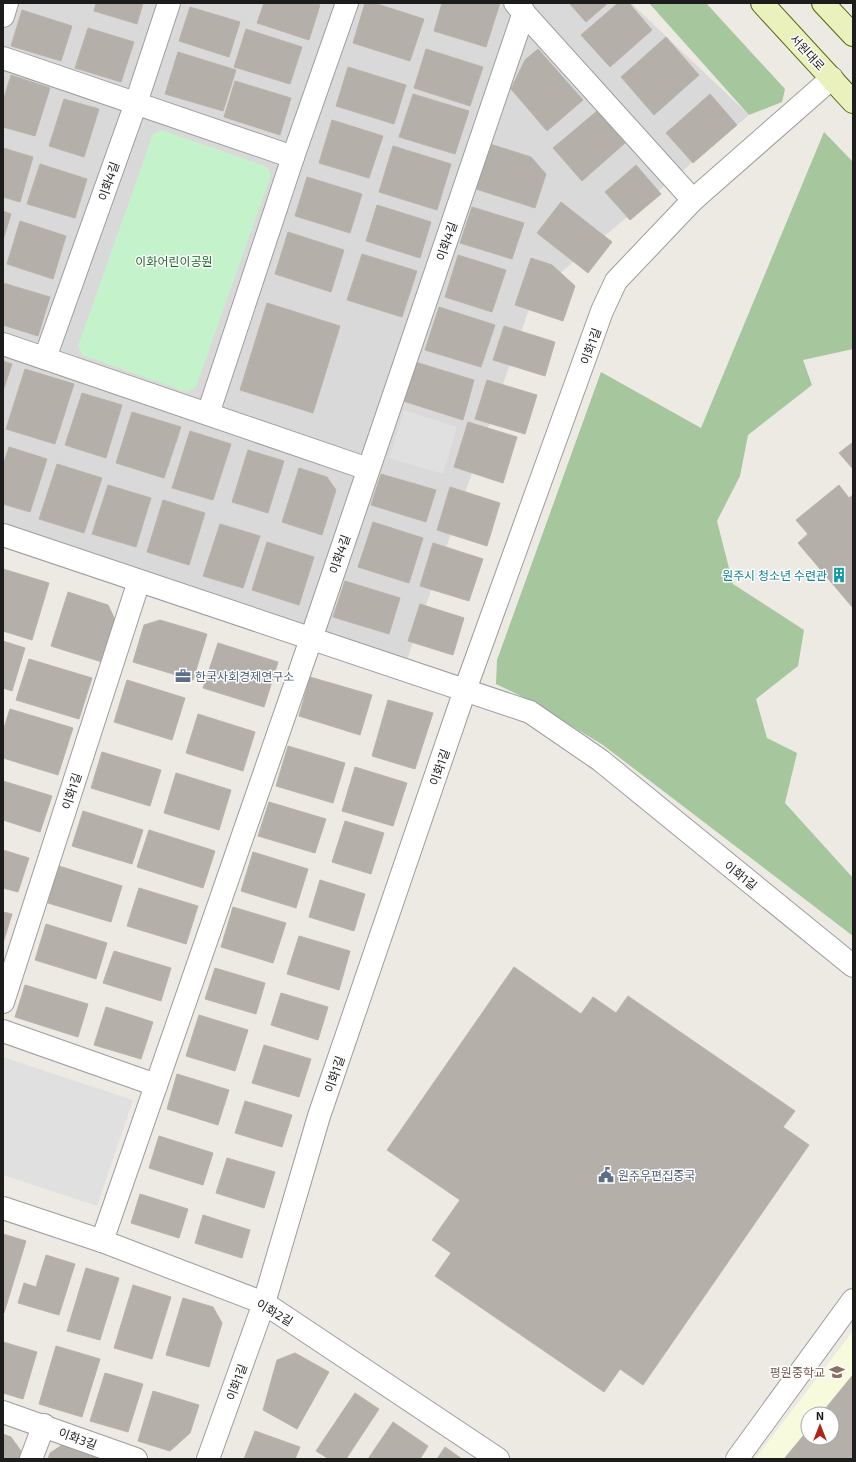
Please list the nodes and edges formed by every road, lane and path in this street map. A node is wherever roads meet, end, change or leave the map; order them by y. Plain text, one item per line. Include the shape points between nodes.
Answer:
1 (7, 3) edge
2 (169, 3) edge
3 (347, 3) edge
4 (762, 3) edge
5 (823, 3) edge
6 (519, 7) edge
7 (3, 16) edge
8 (853, 35) edge
9 (3, 58) edge
10 (832, 78) junction
11 (853, 102) edge
12 (136, 103) junction
13 (293, 157) junction
14 (693, 200) junction
15 (3, 344) edge
16 (45, 358) junction
17 (208, 414) junction
18 (368, 469) junction
19 (3, 535) edge
20 (139, 581) junction
21 (311, 639) junction
22 (465, 690) junction
23 (853, 966) edge
24 (3, 1002) edge
25 (3, 1031) edge
26 (156, 1086) junction
27 (3, 1208) edge
28 (102, 1241) junction
29 (853, 1300) edge
30 (264, 1303) junction
31 (3, 1412) edge
32 (44, 1425) junction
33 (31, 1459) edge
34 (136, 1459) edge
35 (208, 1459) edge
36 (498, 1459) edge
37 (737, 1459) edge

1 - 7 street
2 - 12 street, 이화4길
3 - 13 street
4 - 10 street, 서원대로
5 - 8 street
6 - 14 street, 이화4길
6 - 18 street, 이화4길
9 - 12 street
10 - 11 street, 서원대로
10 - 14 street, 이화1길
12 - 13 street
12 - 16 street, 이화4길
13 - 17 street
14 - 22 street, 이화1길 via 616,281 602,311
15 - 16 street
16 - 17 street
17 - 18 street
18 - 21 street, 이화4길
19 - 20 street, 이화1길
20 - 21 street, 이화1길
20 - 24 street, 이화1길
21 - 22 street, 이화1길
21 - 26 street
22 - 23 street, 이화1길 via 530,712 600,760
22 - 30 street, 이화1길 via 319,1116
25 - 26 street
26 - 28 street
27 - 28 street, 이화2길
28 - 30 street, 이화2길
29 - 37 street
30 - 35 street, 이화1길
30 - 36 street, 이화2길
31 - 32 street, 이화3길
32 - 33 street, 이화3길
32 - 34 street, 이화3길

